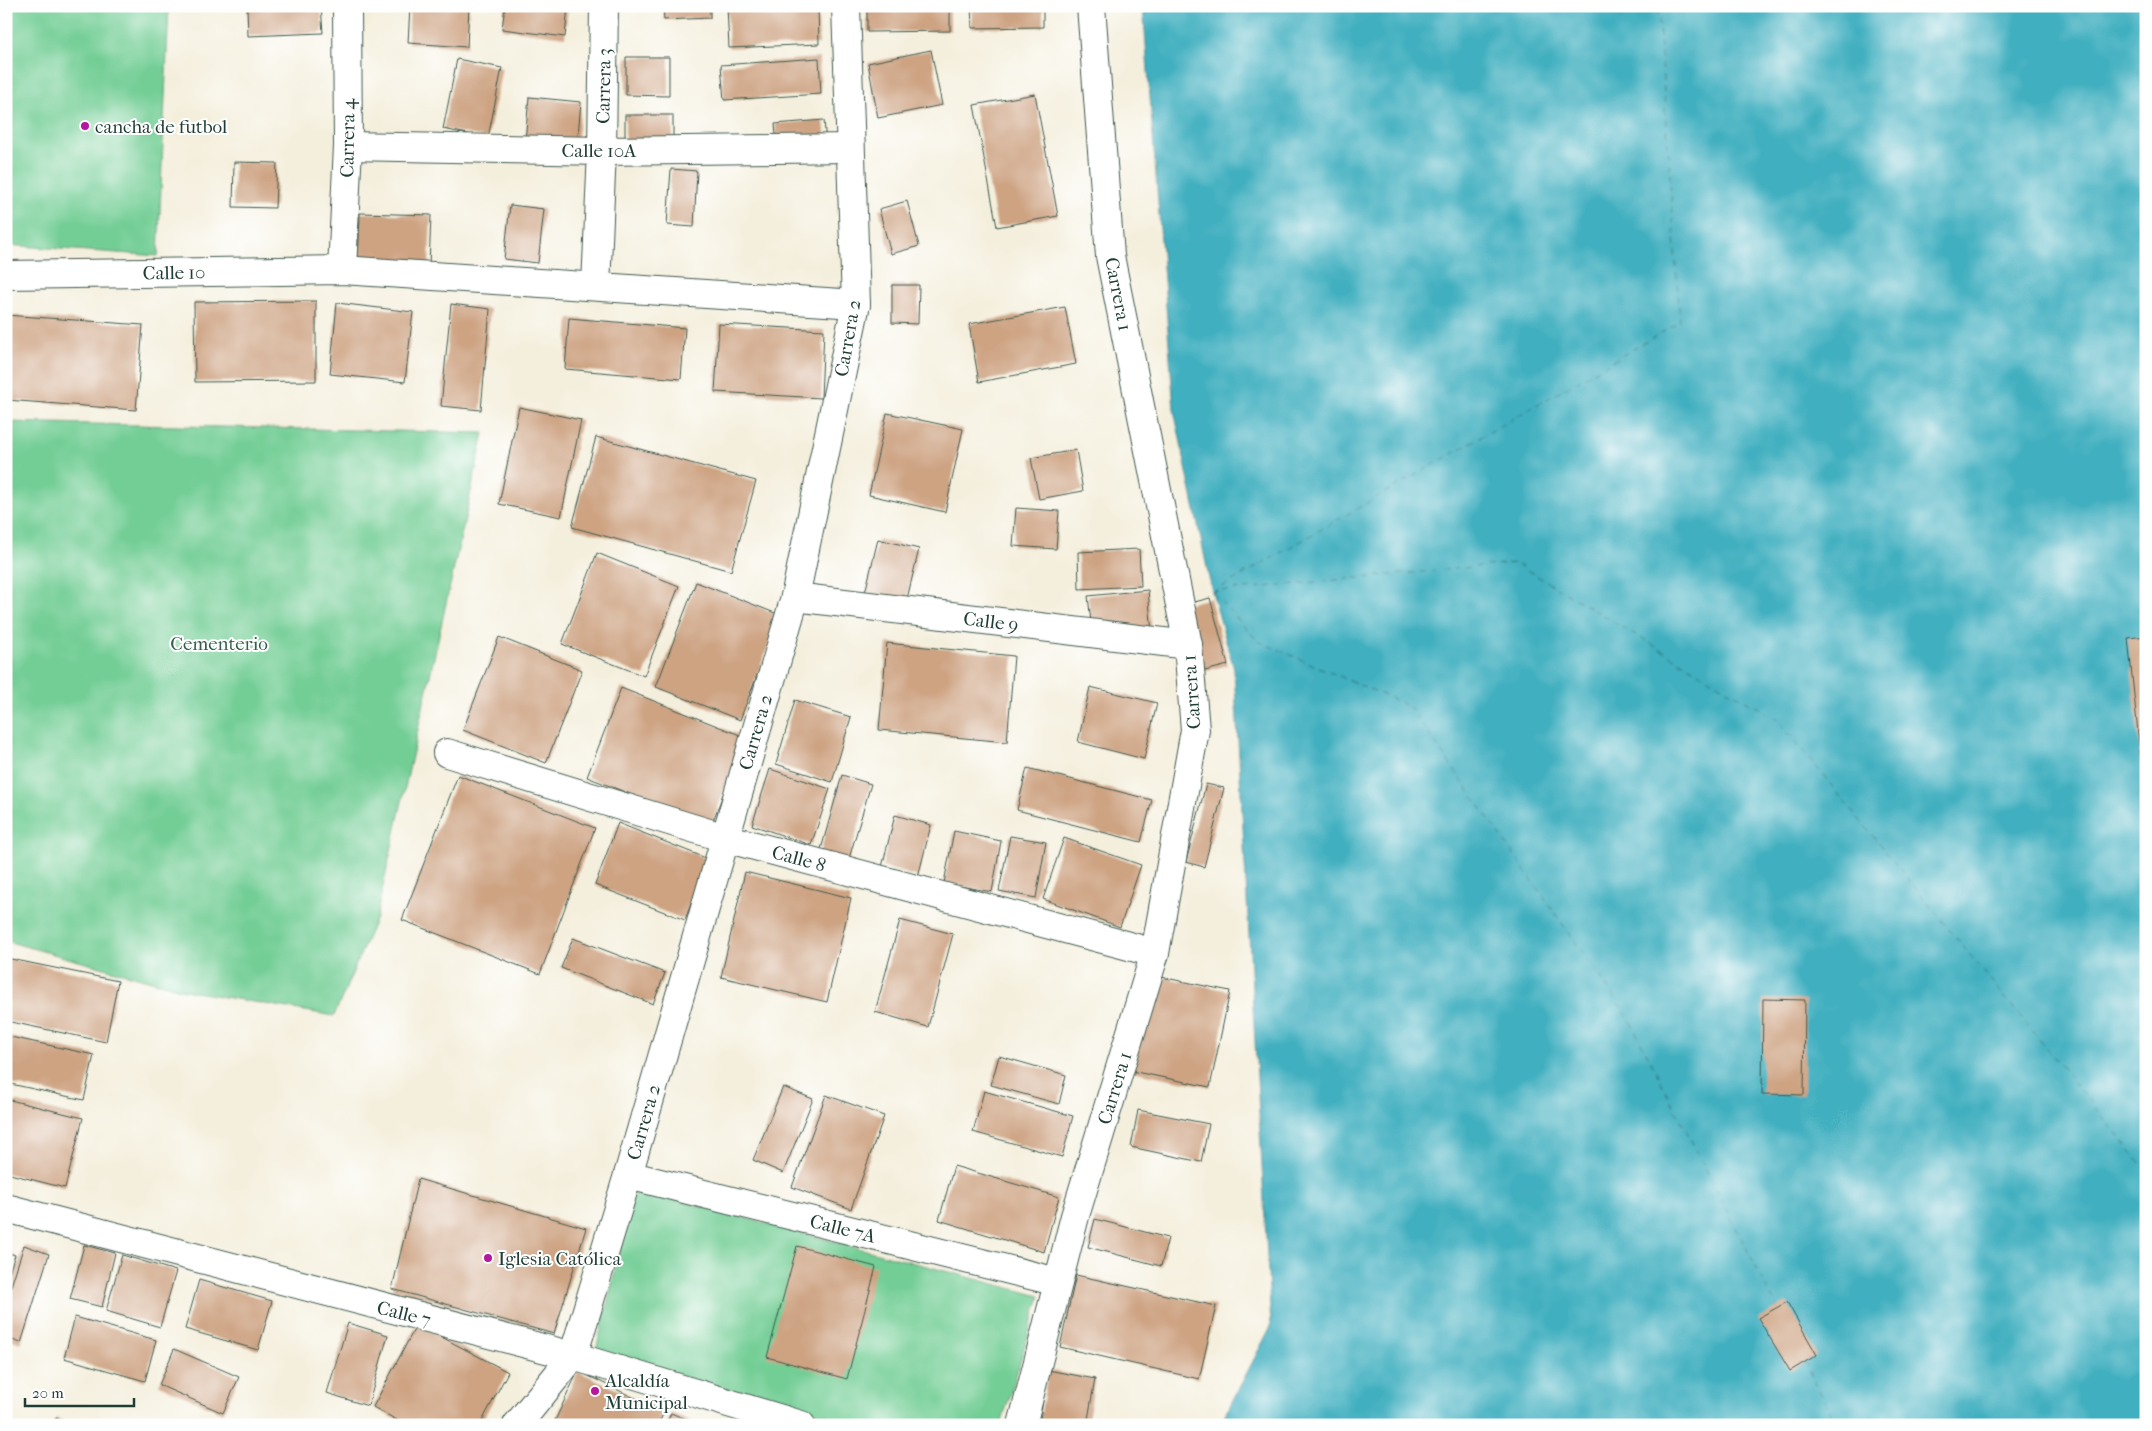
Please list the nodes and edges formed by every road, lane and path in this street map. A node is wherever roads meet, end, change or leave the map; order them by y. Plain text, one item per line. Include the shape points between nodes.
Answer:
1 (347, 6) edge
2 (604, 6) edge
3 (846, 6) edge
4 (1091, 6) edge
5 (348, 146) junction
6 (850, 148) junction
7 (602, 151) junction
8 (342, 270) junction
9 (6, 274) edge
10 (596, 286) junction
11 (856, 304) junction
12 (795, 597) junction
13 (1188, 645) junction
14 (447, 753) dead end
15 (725, 838) junction
16 (1155, 953) junction
17 (628, 1175) junction
18 (6, 1208) edge
19 (1058, 1282) junction
20 (573, 1356) junction
21 (517, 1425) edge
22 (801, 1425) edge
23 (1022, 1425) edge

1 - 5 street, Carrera 4
2 - 7 street, Carrera 3
3 - 6 street, Carrera 2
4 - 13 street, Carrera 1 via 1110,256
5 - 7 street, Calle 10A
5 - 8 street, Carrera 4
6 - 7 street, Calle 10A
6 - 11 street, Carrera 2
7 - 10 street, Carrera 3
8 - 9 street, Calle 10
8 - 10 street, Calle 10
10 - 11 street, Calle 10
11 - 12 street, Carrera 2
12 - 13 street, Calle 9
12 - 15 street, Carrera 2
13 - 16 street, Carrera 1 via 1195,730
14 - 15 street, Calle 8
15 - 16 street, Calle 8
15 - 17 street, Carrera 2
16 - 19 street, Carrera 1
17 - 19 street, Calle 7A
17 - 20 street, Carrera 2
18 - 20 street, Calle 7
19 - 23 street, Carrera 1
20 - 21 street, Carrera 2
20 - 22 street, Calle 7

